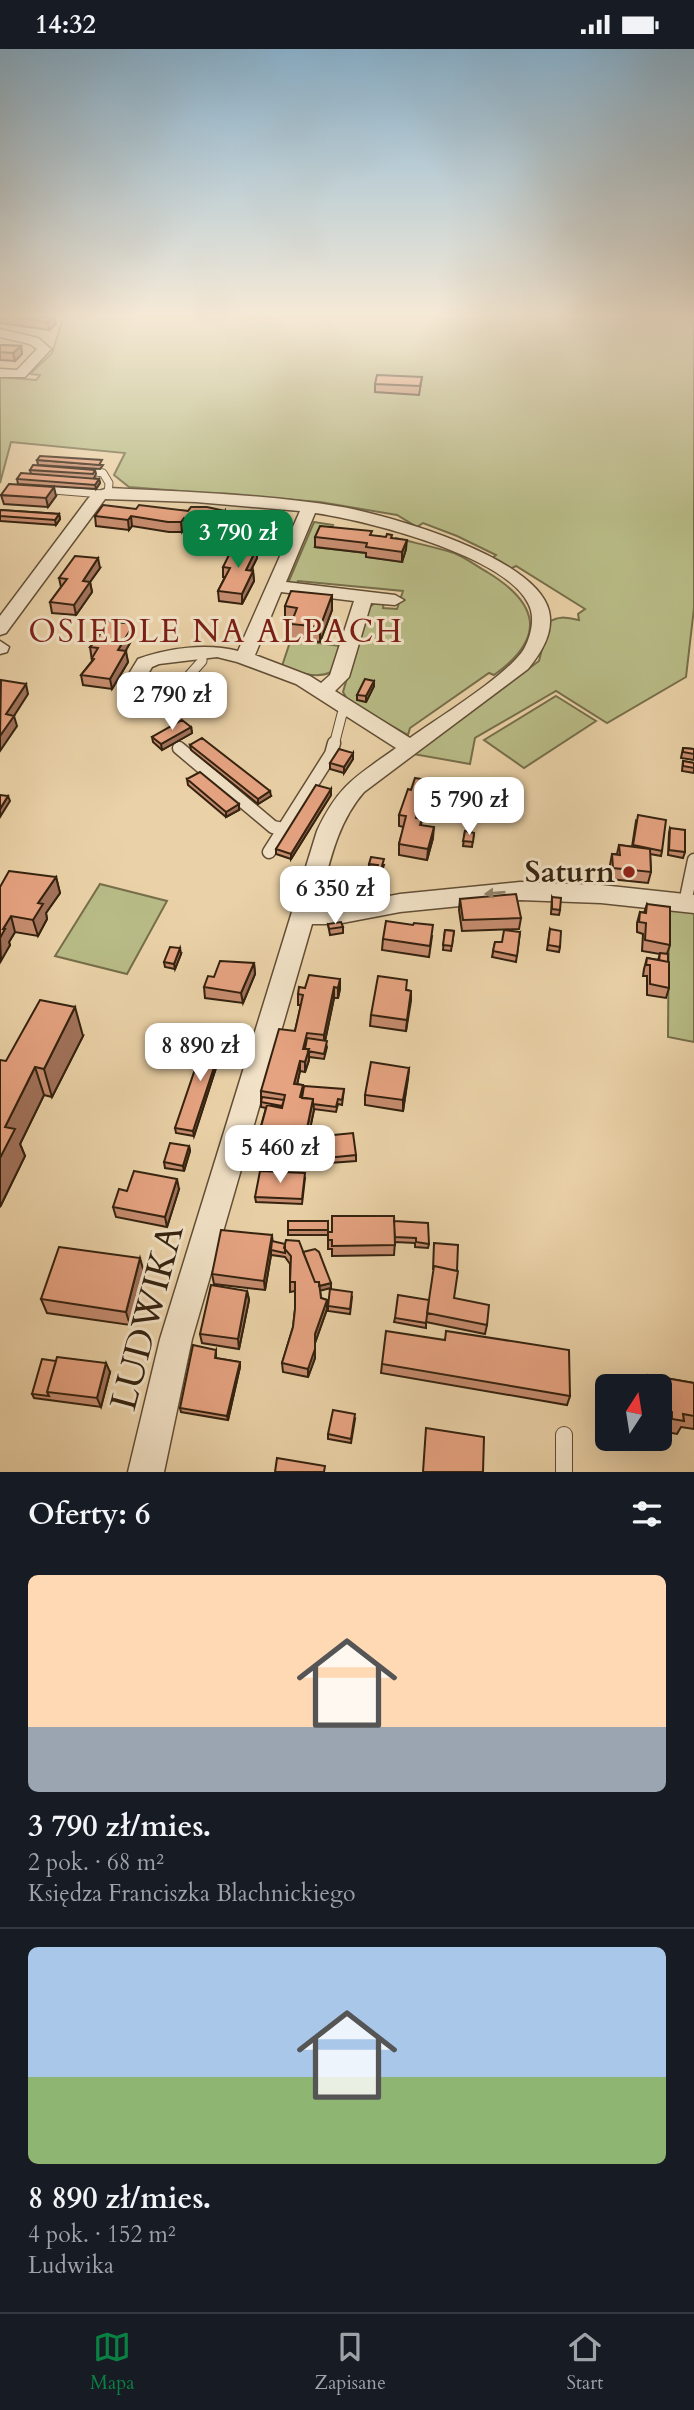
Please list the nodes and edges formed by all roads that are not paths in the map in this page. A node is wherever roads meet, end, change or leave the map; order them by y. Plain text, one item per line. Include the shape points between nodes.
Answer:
1 (75, 470) edge
2 (33, 489) edge
3 (102, 495) junction
4 (309, 508) junction
5 (273, 586) junction
6 (365, 596) junction
7 (395, 600) dead end
8 (0, 629) edge
9 (244, 658) junction
10 (137, 677) dead end
11 (323, 692) junction
12 (349, 709) junction
13 (410, 747) junction
14 (179, 748) dead end
15 (283, 829) junction
16 (269, 852) dead end
17 (694, 860) edge
18 (690, 903) edge
19 (303, 915) junction
20 (564, 1435) dead end
21 (146, 1472) edge
22 (564, 1472) edge

1 - 3 lane via 103,473 109,483
2 - 3 lane
3 - 4 street, LUDWIKA
3 - 8 street
4 - 5 street
4 - 13 street, LUDWIKA via 386,521 450,544 511,578 537,603 540,633 529,658
5 - 6 street
5 - 9 street
6 - 7 street
6 - 11 street via 339,677
9 - 10 street via 217,651 156,659 145,663
9 - 11 street
11 - 12 street
12 - 13 street
12 - 15 lane via 342,715 331,754
13 - 19 street, LUDWIKA via 356,787 340,805
14 - 15 lane via 273,827
15 - 16 lane
17 - 18 lane
18 -> 19 street via 520,891 400,903 337,915
19 - 21 street, LUDWIKA via 176,1339
20 - 22 lane

